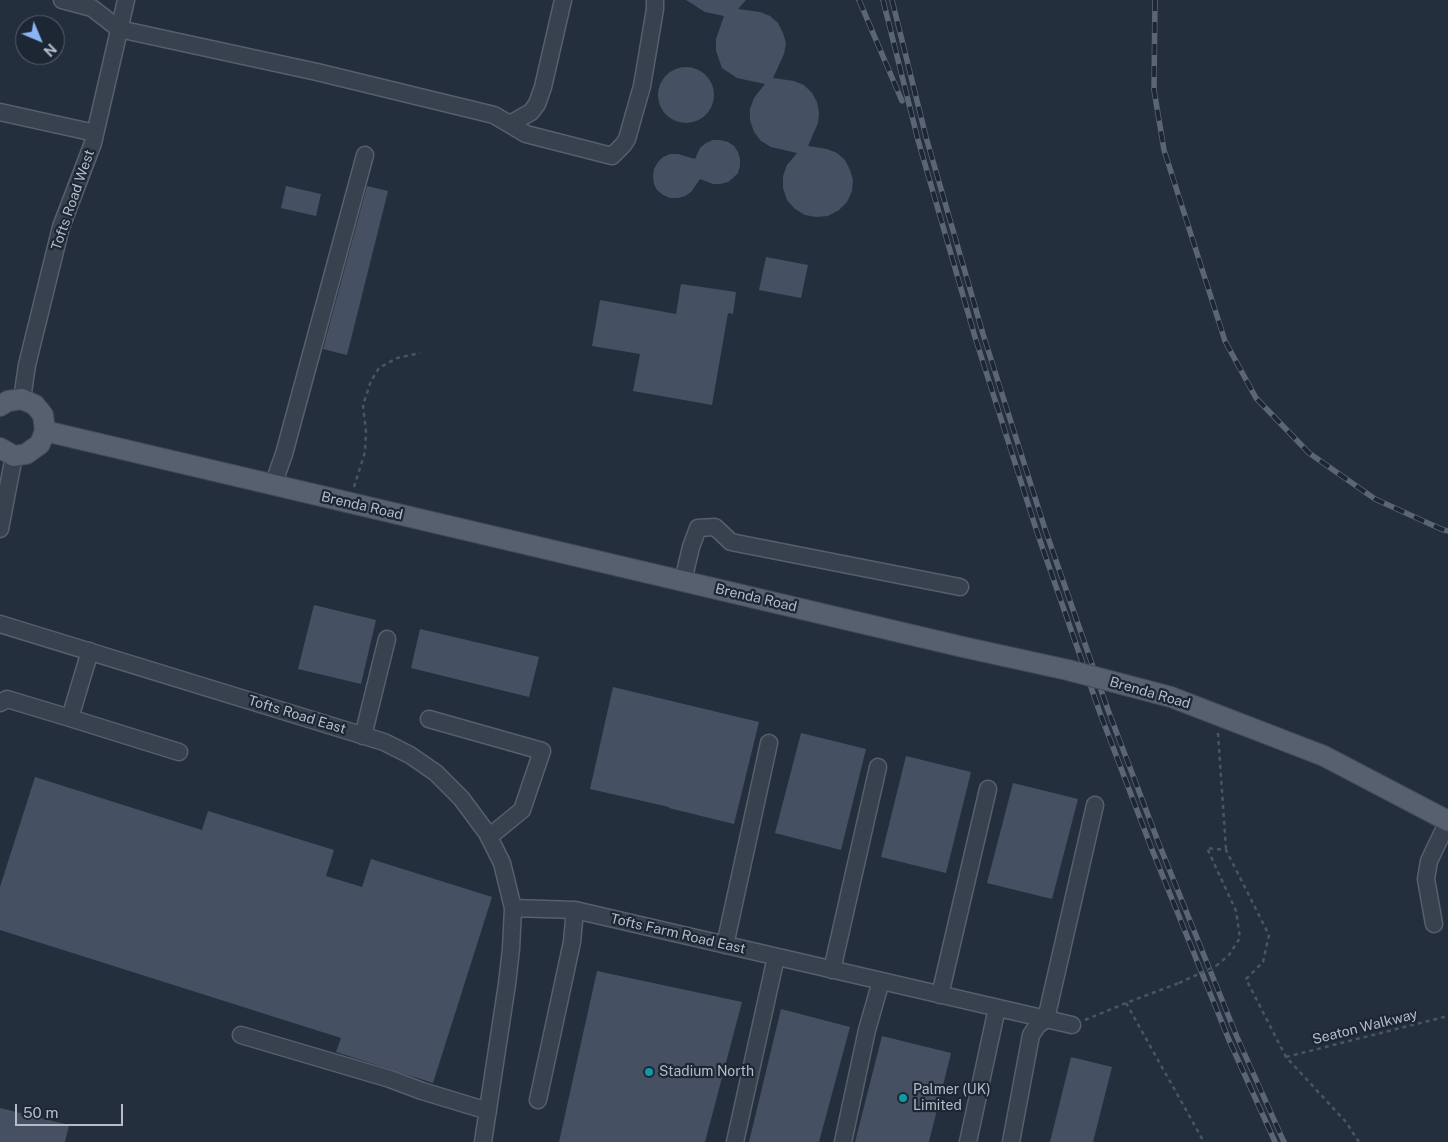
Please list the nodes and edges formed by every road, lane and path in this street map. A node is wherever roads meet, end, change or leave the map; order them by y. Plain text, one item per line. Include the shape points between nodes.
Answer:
1 (62, 0) edge
2 (126, 0) edge
3 (564, 0) edge
4 (655, 0) edge
5 (119, 29) junction
6 (0, 112) edge
7 (510, 124) junction
8 (95, 133) junction
9 (365, 155) dead end
10 (420, 353) dead end
11 (22, 399) junction
12 (0, 406) edge
13 (45, 431) junction
14 (7, 452) edge
15 (273, 485) junction
16 (349, 502) junction
17 (0, 529) edge
18 (683, 581) junction
19 (960, 587) dead end
20 (0, 624) edge
21 (387, 639) dead end
22 (90, 652) junction
23 (0, 703) edge
24 (1216, 714) junction
25 (70, 718) junction
26 (429, 719) dead end
27 (363, 736) junction
28 (769, 743) dead end
29 (179, 752) dead end
30 (878, 767) dead end
31 (988, 789) dead end
32 (1095, 805) dead end
33 (1448, 821) edge
34 (489, 837) junction
35 (1226, 850) junction
36 (513, 908) junction
37 (575, 910) junction
38 (1434, 924) dead end
39 (725, 945) junction
40 (776, 957) junction
41 (832, 970) junction
42 (881, 982) junction
43 (940, 995) junction
44 (1126, 1003) junction
45 (997, 1008) junction
46 (1448, 1016) edge
47 (1046, 1019) junction
48 (1072, 1026) joint
49 (241, 1035) dead end
50 (1286, 1057) junction
51 (538, 1100) dead end
52 (488, 1111) junction
53 (483, 1142) edge
54 (734, 1142) edge
55 (842, 1142) edge
56 (968, 1142) edge
57 (1011, 1142) edge
58 (1204, 1142) edge
59 (1359, 1142) edge

1 - 5 street via 92,8
2 - 5 street, Tofts Road West
3 - 7 street via 537,104 531,112
4 - 7 street via 642,86 627,139 618,152 612,156 564,145 526,134
5 - 7 street via 494,115
5 - 8 street, Tofts Road West
6 - 8 street
8 - 11 street, Tofts Road West via 61,227
9 - 15 street
10 - 16 path via 397,358 379,368 371,381 363,405 365,452
11 - 12 main road via 8,400
11 - 13 main road via 35,405 43,416
13 - 14 main road via 40,444 26,454
13 - 15 main road, Brenda Road
14 - 17 street
15 - 16 main road, Brenda Road
16 - 18 main road, Brenda Road
18 - 19 street via 698,528 715,527 731,542
18 - 24 main road, Brenda Road, bridge via 1068,670 1171,697
20 - 22 street, Tofts Road East
21 - 27 street
22 - 25 street
22 - 27 street, Tofts Road East
23 - 25 street via 7,698
24 - 33 main road, Brenda Road via 1324,756
24 - 35 path
25 - 29 street
26 - 34 street via 542,751 522,810
27 - 34 street, Tofts Road East via 410,755 436,773 461,798
28 - 39 street
30 - 41 street
31 - 43 street
32 - 47 street
33 - 38 street via 1432,855 1426,879
34 - 36 street, Tofts Road East via 502,864
35 - 44 path, bridge via 1207,848 1236,911 1240,938 1229,955 1216,966
35 - 50 path via 1269,935 1263,962 1246,979
36 - 37 street, Tofts Farm Road East
36 - 52 street via 507,984
37 - 39 street, Tofts Farm Road East
37 - 51 street via 572,942
39 - 40 street, Tofts Farm Road East
40 - 41 street, Tofts Farm Road East
40 - 54 street
41 - 42 street, Tofts Farm Road East
42 - 43 street, Tofts Farm Road East
42 - 55 street
43 - 45 street, Tofts Farm Road East
44 - 48 path
44 - 58 path
45 - 47 street, Tofts Farm Road East
45 - 56 street
46 - 50 path, Seaton Walkway
47 - 48 street, Tofts Farm Road East
47 - 57 street via 1031,1035
49 - 52 street
50 - 59 path via 1346,1122
52 - 53 street

